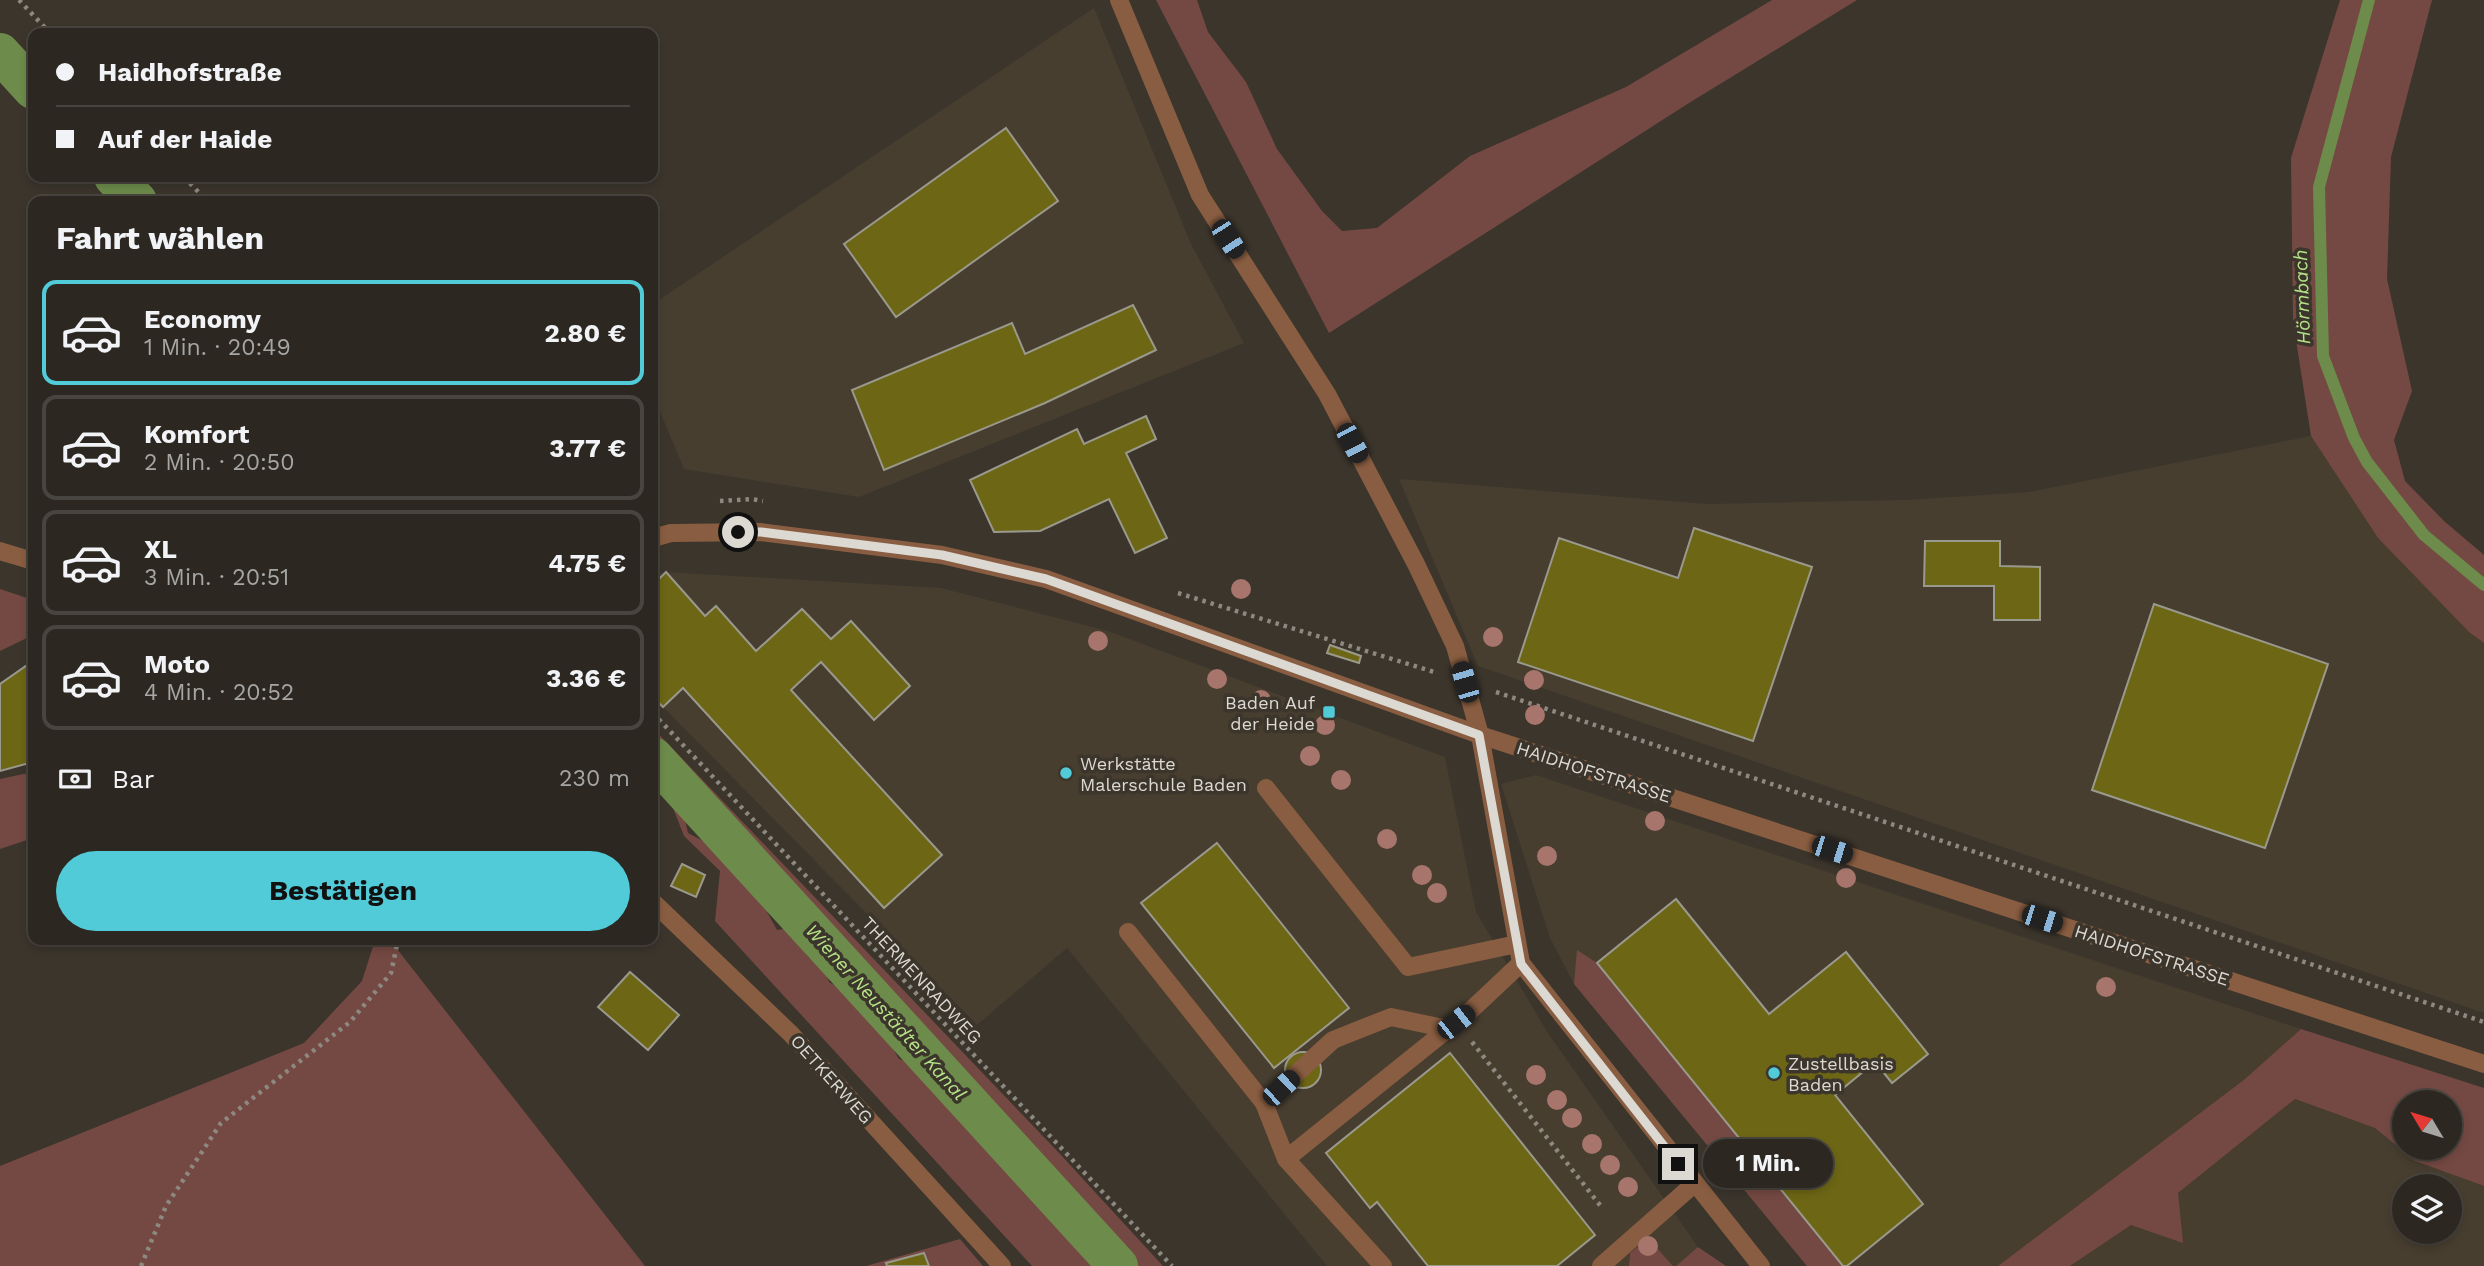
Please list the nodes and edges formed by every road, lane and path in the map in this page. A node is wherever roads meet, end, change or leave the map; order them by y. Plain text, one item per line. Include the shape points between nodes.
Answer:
1 (19, 0) edge
2 (1119, 0) edge
3 (45, 28) edge
4 (189, 182) edge
5 (202, 196) edge
6 (712, 502) dead end
7 (766, 502) dead end
8 (658, 537) edge
9 (0, 551) edge
10 (28, 559) edge
11 (1166, 589) dead end
12 (1465, 682) junction
13 (658, 718) edge
14 (1479, 735) junction
15 (1266, 788) dead end
16 (658, 907) edge
17 (1128, 932) dead end
18 (1517, 944) junction
19 (397, 945) edge
20 (1521, 964) junction
21 (2484, 1022) edge
22 (1452, 1026) junction
23 (2484, 1064) edge
24 (1264, 1103) junction
25 (1286, 1159) junction
26 (1694, 1184) junction
27 (1603, 1209) dead end
28 (141, 1266) edge
29 (1002, 1266) edge
30 (1172, 1266) edge
31 (1382, 1266) edge
32 (1601, 1266) edge
33 (1761, 1266) edge

1 - 3 path
2 - 12 street via 1200,195 1327,394 1416,564 1455,646
4 - 5 path
6 - 7 path
8 - 14 street, HAIDHOFSTRASSE via 761,532 942,555 1046,579
9 - 10 street
11 - 12 path
12 - 14 street
12 - 21 path
13 - 30 path, THERMENRADWEG
14 - 18 street
14 - 23 street, HAIDHOFSTRASSE
15 - 18 street via 1408,967
16 - 29 street, OETKERWEG via 791,1034
17 - 24 street
18 - 20 street
19 - 28 path via 391,973 350,1022 220,1123 166,1206
20 - 22 street
20 - 26 street
22 - 24 street via 1391,1017 1334,1040
22 - 25 street
22 - 27 path
24 - 25 street
25 - 31 street
26 - 32 street
26 - 33 street

